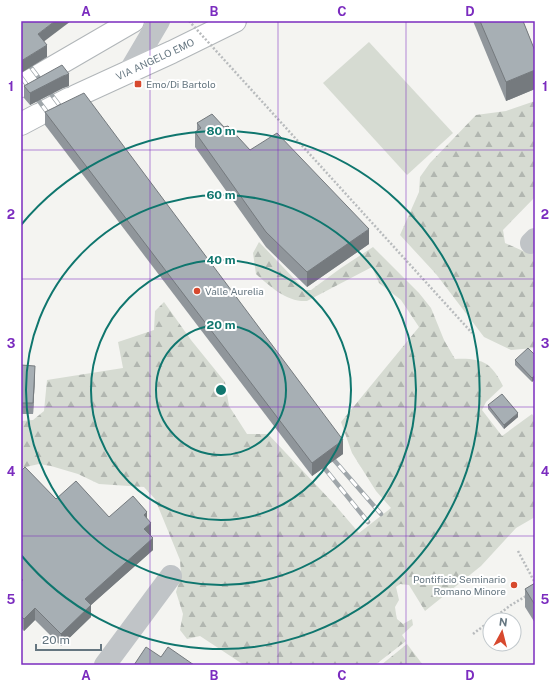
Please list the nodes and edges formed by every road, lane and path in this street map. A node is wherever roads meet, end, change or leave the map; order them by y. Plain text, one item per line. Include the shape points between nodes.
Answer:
1 (133, 21) edge
2 (159, 21) edge
3 (189, 21) edge
4 (235, 21) edge
5 (129, 72) junction
6 (21, 86) edge
7 (34, 117) edge
8 (472, 333) dead end
9 (518, 551) dead end
10 (171, 576) dead end
11 (535, 583) edge
12 (531, 593) edge
13 (502, 612) edge
14 (482, 627) edge
15 (473, 634) dead end
16 (105, 665) edge

1 - 6 main road
2 - 5 street
3 - 8 path, bridge
4 - 5 main road, VIA ANGELO EMO
5 - 7 main road, VIA ANGELO EMO
9 - 11 path
10 - 16 street
12 - 13 path
14 - 15 path

